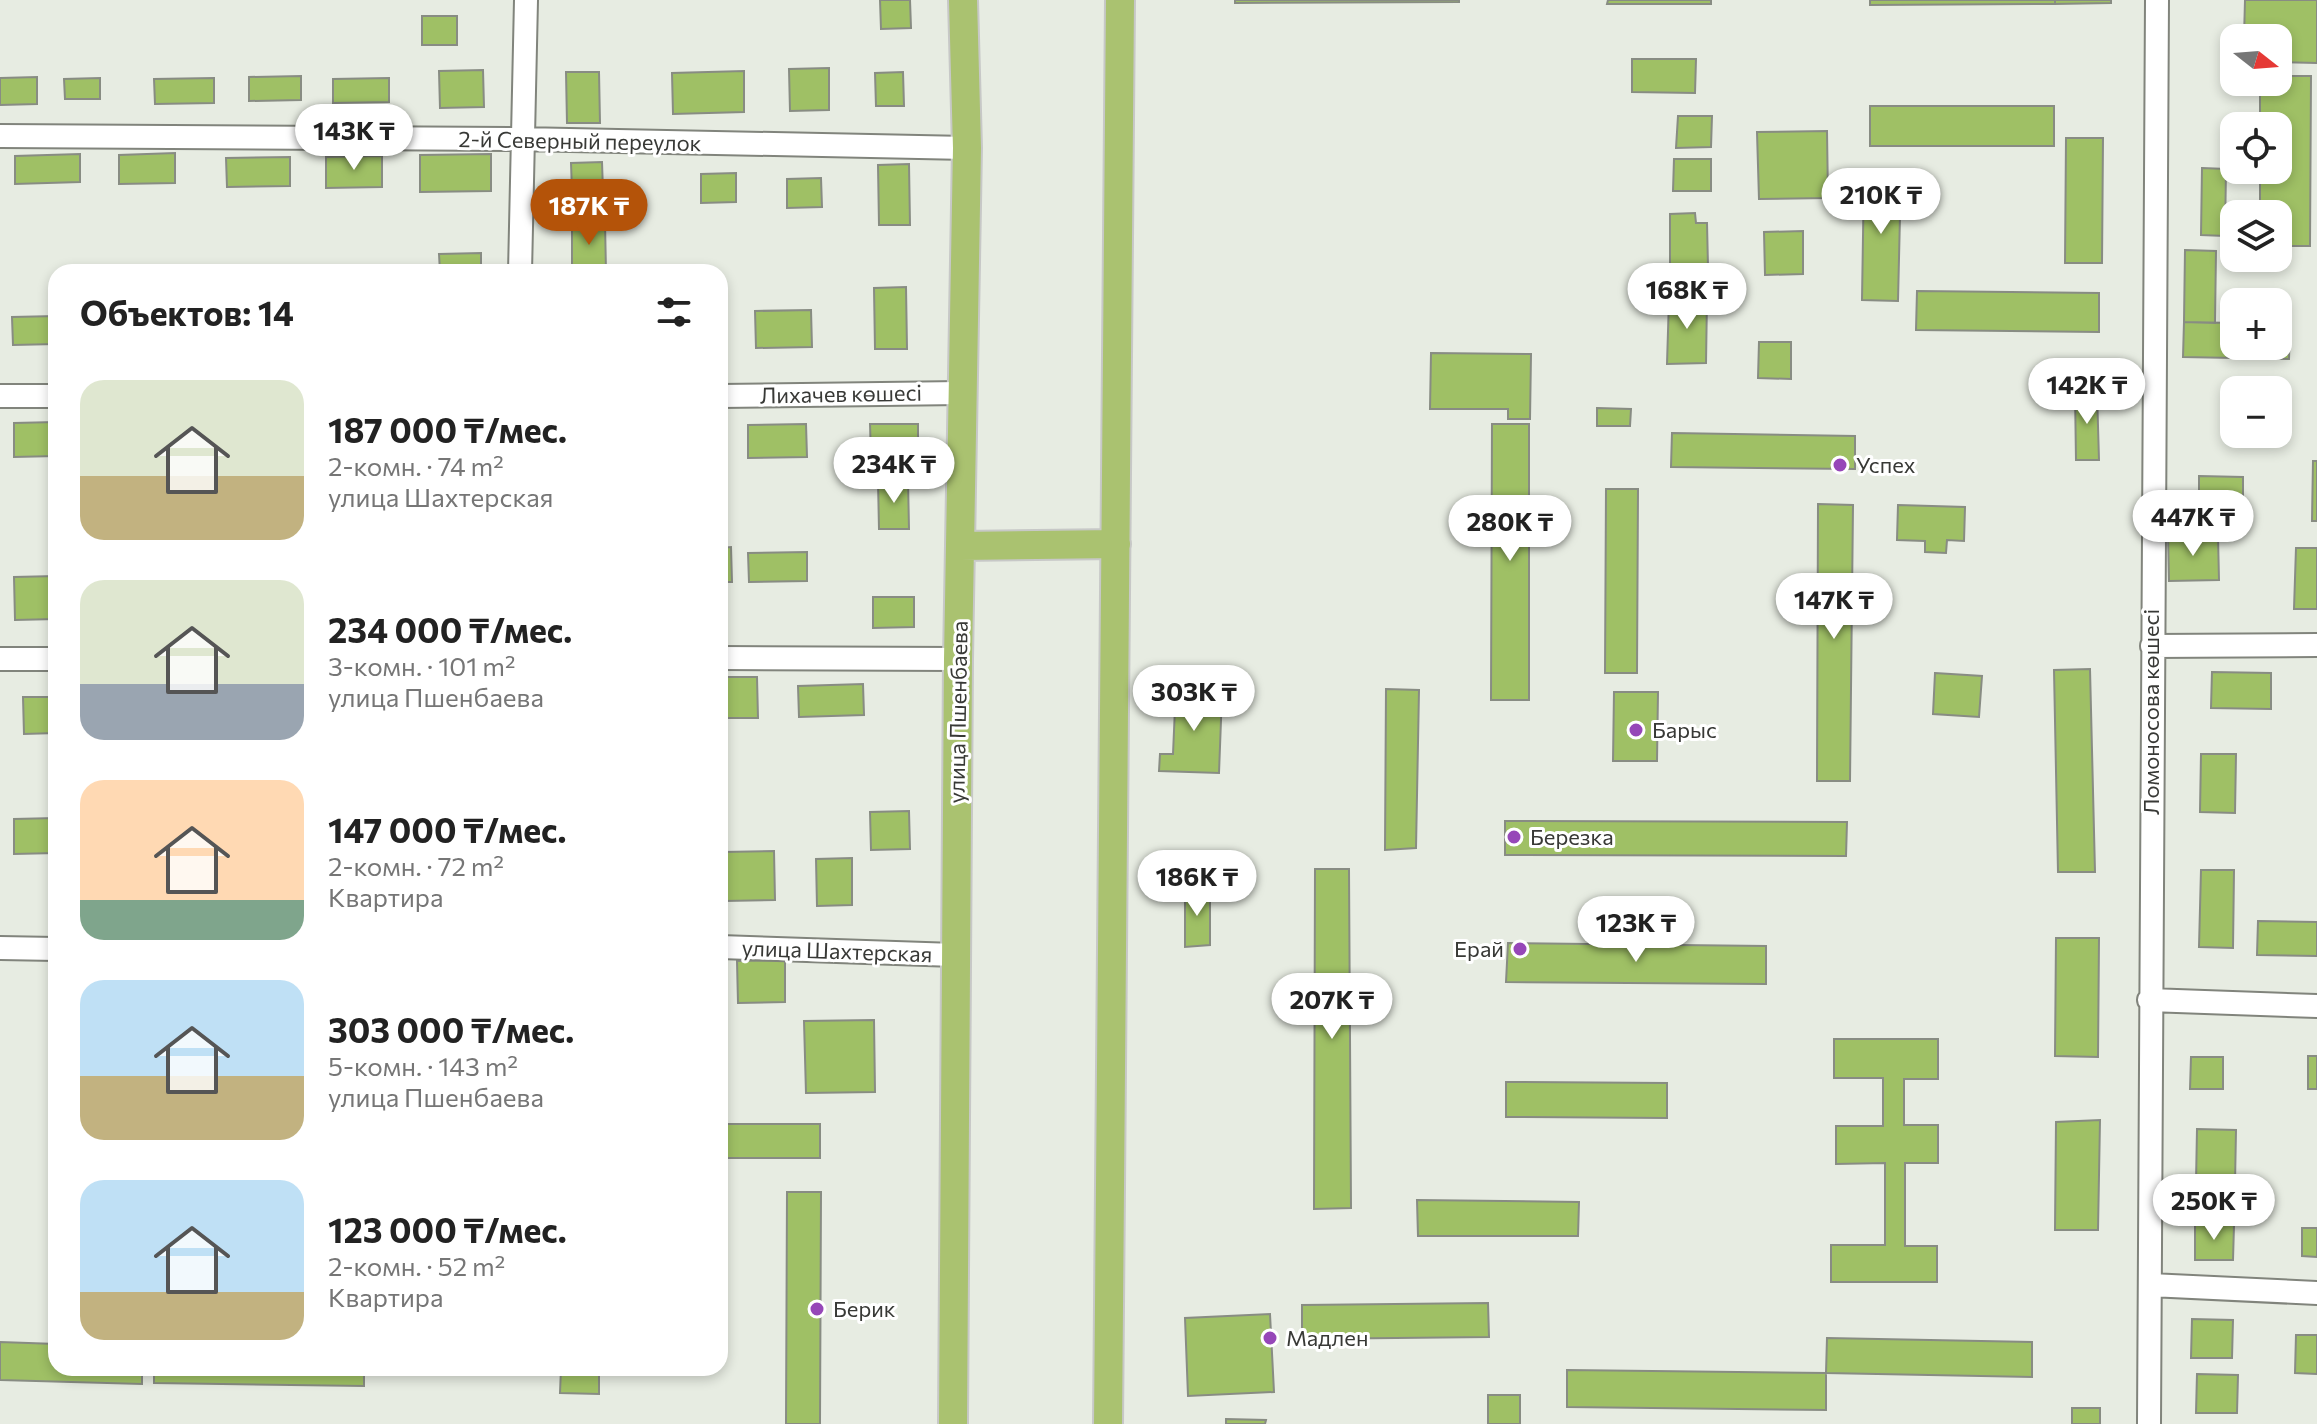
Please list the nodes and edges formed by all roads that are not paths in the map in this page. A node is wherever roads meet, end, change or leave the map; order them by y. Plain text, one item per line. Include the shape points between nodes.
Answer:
1 (526, 0) edge
2 (963, 0) edge
3 (1120, 0) edge
4 (2157, 0) edge
5 (0, 136) edge
6 (521, 139) junction
7 (967, 148) junction
8 (520, 264) edge
9 (961, 393) junction
10 (0, 396) edge
11 (48, 396) edge
12 (728, 396) edge
13 (1116, 544) junction
14 (960, 546) junction
15 (2317, 645) edge
16 (2152, 646) junction
17 (728, 658) edge
18 (0, 659) edge
19 (48, 659) edge
20 (958, 659) junction
21 (728, 947) edge
22 (0, 948) edge
23 (48, 949) edge
24 (955, 955) junction
25 (2149, 1000) junction
26 (2317, 1006) edge
27 (2150, 1285) junction
28 (2317, 1293) edge
29 (953, 1424) edge
30 (1108, 1424) edge
31 (2149, 1424) edge

1 - 6 street
2 - 7 main road, улица Пшенбаева
3 - 13 main road
4 - 16 street, Ломоносова көшесі
5 - 6 street, 2-й Северный переулок
6 - 7 street, 2-й Северный переулок
6 - 8 street
7 - 9 main road, улица Пшенбаева
9 - 12 street, Лихачев көшесі
9 - 14 main road, улица Пшенбаева
10 - 11 street
13 - 14 main road
13 - 30 main road
14 - 20 main road, улица Пшенбаева
15 - 16 street
16 - 25 street, Ломоносова көшесі
17 - 20 street
18 - 19 street
20 - 24 main road, улица Пшенбаева
21 - 24 street, улица Шахтерская
22 - 23 street
24 - 29 main road, улица Пшенбаева
25 - 26 street
25 - 27 street, Ломоносова көшесі
27 - 28 street
27 - 31 street, Ломоносова көшесі

